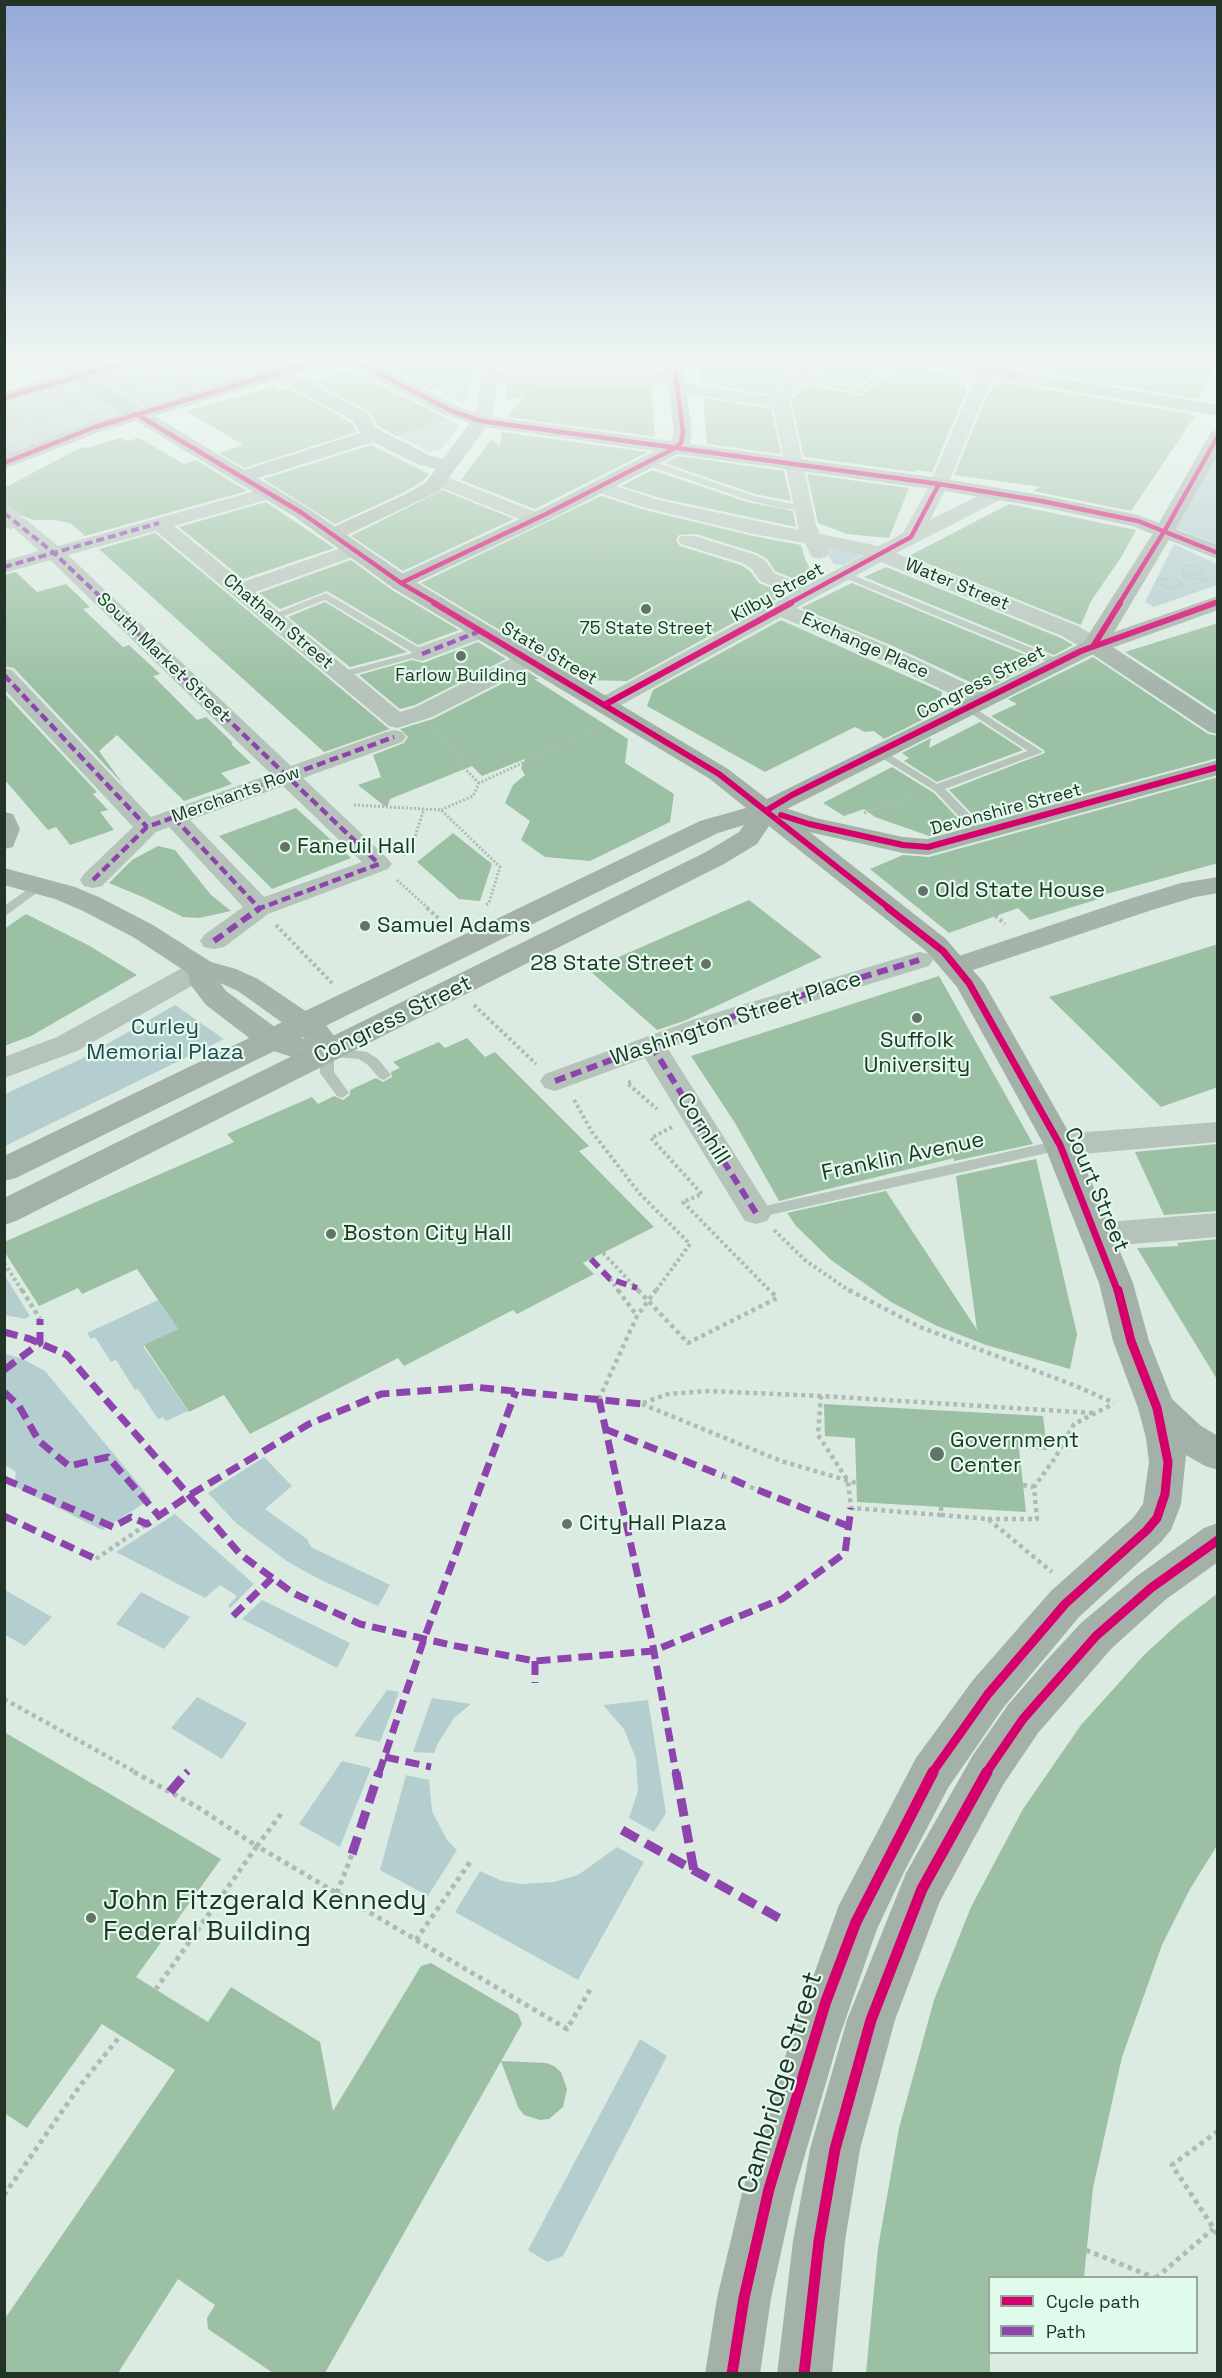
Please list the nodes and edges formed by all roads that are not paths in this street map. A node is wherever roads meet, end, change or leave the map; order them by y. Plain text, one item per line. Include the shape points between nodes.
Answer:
1 (234, 472) edge
2 (258, 472) edge
3 (631, 472) edge
4 (675, 472) edge
5 (795, 472) edge
6 (847, 472) edge
7 (944, 472) edge
8 (1198, 472) edge
9 (444, 473) joint
10 (242, 477) junction
11 (939, 484) junction
12 (600, 487) junction
13 (270, 493) junction
14 (999, 493) junction
15 (802, 507) junction
16 (17, 522) tunnel mouth
17 (159, 523) junction
18 (545, 524) junction
19 (1165, 530) junction
20 (334, 534) junction
21 (911, 537) junction
22 (812, 538) junction
23 (688, 540) dead end
24 (354, 550) junction
25 (1218, 553) edge
26 (54, 554) junction
27 (881, 554) junction
28 (4, 567) edge
29 (843, 574) junction
30 (401, 583) junction
31 (1214, 588) edge
32 (240, 590) junction
33 (808, 594) junction
34 (780, 609) junction
35 (272, 617) junction
36 (480, 631) junction
37 (1094, 645) junction
38 (422, 654) junction
39 (528, 659) junction
40 (1058, 662) junction
41 (4, 675) edge
42 (341, 675) junction
43 (606, 704) junction
44 (975, 704) junction
45 (1218, 727) edge
46 (396, 729) junction
47 (878, 752) junction
48 (1218, 767) edge
49 (288, 777) junction
50 (938, 788) junction
51 (767, 810) junction
52 (174, 818) junction
53 (4, 820) edge
54 (147, 827) junction
55 (981, 833) junction
56 (4, 841) edge
57 (4, 876) edge
58 (93, 880) dead end
59 (1218, 885) edge
60 (38, 886) junction
61 (259, 908) junction
62 (4, 913) edge
63 (214, 941) dead end
64 (919, 960) dead end
65 (957, 966) junction
66 (201, 969) junction
67 (305, 1024) junction
68 (273, 1040) junction
69 (327, 1052) junction
70 (657, 1056) junction
71 (4, 1068) edge
72 (384, 1075) dead end
73 (565, 1091) road end
74 (342, 1093) dead end
75 (1218, 1132) edge
76 (1060, 1145) junction
77 (4, 1170) edge
78 (4, 1213) edge
79 (756, 1213) joint
80 (1218, 1225) edge
81 (1096, 1234) junction
82 (1131, 1341) joint
83 (1157, 1408) junction
84 (1218, 1455) edge
85 (1218, 1540) edge
86 (732, 2373) edge
87 (804, 2373) edge

1 - 10 main road, State Street
2 - 10 main road
3 - 12 main road
4 - 15 lane via 751,498
5 - 15 street
6 - 11 main road
7 - 11 street
8 - 19 main road
9 - 18 street
9 - 20 main road via 432,487 411,499
10 - 13 main road, State Street
11 - 14 main road
11 - 21 street
12 - 18 main road
12 - 22 street, Water Street via 673,508
13 - 17 street
13 - 20 main road, State Street
14 - 19 main road via 1122,517
14 - 21 street, Kilby Street
15 - 22 street
16 - 26 street, South Market Street
17 - 26 street
17 - 32 street, Chatham Street
18 - 30 main road
19 - 25 main road
19 - 37 main road
20 - 24 main road, State Street
21 - 27 street, Kilby Street
22 - 27 street, Water Street
22 - 29 street via 825,564
23 - 33 street via 749,559 767,577
24 - 30 main road, State Street
24 - 32 street
26 - 28 street
26 - 49 street, South Market Street
27 - 29 street, Kilby Street
27 - 37 street, Water Street via 1070,631
29 - 33 street, Kilby Street
29 - 40 lane
30 - 36 main road, State Street
31 - 37 main road, Congress Street
32 - 35 street, Chatham Street
33 - 34 street, Kilby Street
34 - 43 street, Kilby Street
34 - 44 street, Exchange Place via 884,653
35 - 38 lane via 326,596
35 - 42 street, Chatham Street
36 - 38 street
36 - 39 main road, State Street
37 - 40 main road, Congress Street
37 - 45 main road, Water Street
38 - 42 lane
39 - 43 main road, State Street
39 - 46 street, Merchants Row
40 - 44 main road, Congress Street
41 - 54 street
42 - 46 street, Chatham Street
43 - 51 main road, State Street via 719,774
44 - 47 main road, Congress Street
44 - 50 lane via 1036,752
46 - 49 street, Merchants Row
47 - 50 lane
47 - 51 main road, Congress Street
48 - 55 main road, Devonshire Street
49 - 52 street, Merchants Row
49 - 61 street, South Market Street via 379,864
50 - 55 lane
51 - 55 main road, Devonshire Street via 809,824 914,846 936,845
51 - 65 main road, State Street
51 - 67 main road, Congress Street via 709,827
51 - 69 main road, Congress Street via 752,834 727,852
52 - 54 street, Merchants Row
52 - 61 street
53 - 56 main road
54 - 58 street, Merchants Row
57 - 60 main road
59 - 65 main road via 1142,904
60 - 62 lane
60 - 66 main road via 106,911
61 - 63 street
64 - 70 street, Washington Street Place via 705,1025
65 - 76 main road, Court Street
66 - 67 main road via 248,985
66 - 68 main road via 205,984 216,998
66 - 71 street via 75,1039
67 - 68 main road, Congress Street
67 - 69 main road via 323,1041
68 - 69 main road via 295,1048
68 - 77 main road, Congress Street
69 - 72 lane via 362,1055
69 - 74 lane via 327,1073
69 - 78 main road, Congress Street
70 - 73 street, Washington Street Place
70 - 79 street, Cornhill
75 - 76 street
76 - 79 lane, Franklin Avenue
76 - 81 main road, Court Street
80 - 81 street
81 - 82 main road, Court Street via 1116,1283
82 - 83 main road, Cambridge Street
83 - 84 main road via 1188,1437
83 - 86 main road, Cambridge Street via 1168,1462 1165,1494 1156,1518 1065,1604 988,1695 932,1773 856,1922 826,2001 769,2189 744,2298
85 - 87 main road via 1151,1588 1096,1636 1060,1675 987,1770 922,1889 871,2020 835,2149 817,2252

